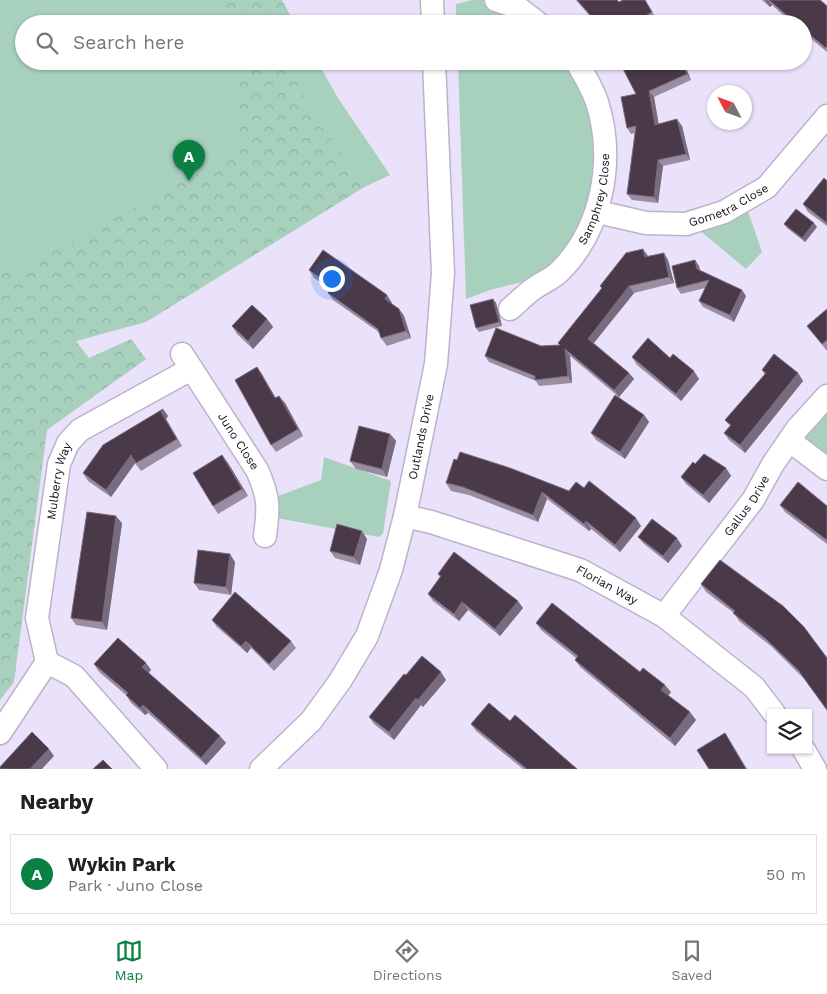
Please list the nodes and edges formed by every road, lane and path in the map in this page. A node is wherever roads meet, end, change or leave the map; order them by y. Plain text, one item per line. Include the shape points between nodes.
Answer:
1 (432, 0) edge
2 (496, 0) edge
3 (433, 15) edge
4 (527, 15) edge
5 (434, 70) edge
6 (581, 70) edge
7 (827, 116) edge
8 (598, 212) junction
9 (510, 308) dead end
10 (187, 362) joint
11 (827, 396) edge
12 (790, 441) junction
13 (827, 469) edge
14 (405, 516) junction
15 (265, 536) dead end
16 (664, 616) junction
17 (47, 662) junction
18 (771, 709) edge
19 (0, 733) edge
20 (806, 754) edge
21 (156, 769) edge
22 (261, 769) edge
23 (815, 769) edge

1 - 3 street
2 - 4 street
5 - 14 street, Outlands Drive via 443,273 436,364
6 - 8 street, Samphrey Close via 597,101 602,124 604,166
7 - 8 street, Gometra Close via 767,187 724,212 686,224 646,224
8 - 9 street, Samphrey Close via 574,254 558,273
10 - 15 street, Juno Close via 257,470 269,507
10 - 17 street, Mulberry Way via 80,430 68,443 59,464 38,618
11 - 12 street, Gallus Drive
12 - 13 street
12 - 16 street, Gallus Drive via 772,464 753,500
14 - 16 street, Florian Way via 580,570
14 - 22 street, Outlands Drive via 391,570 366,636 340,681 311,721
16 - 18 street, Florian Way via 754,687
17 - 19 street
17 - 21 street via 74,676
20 - 23 street

